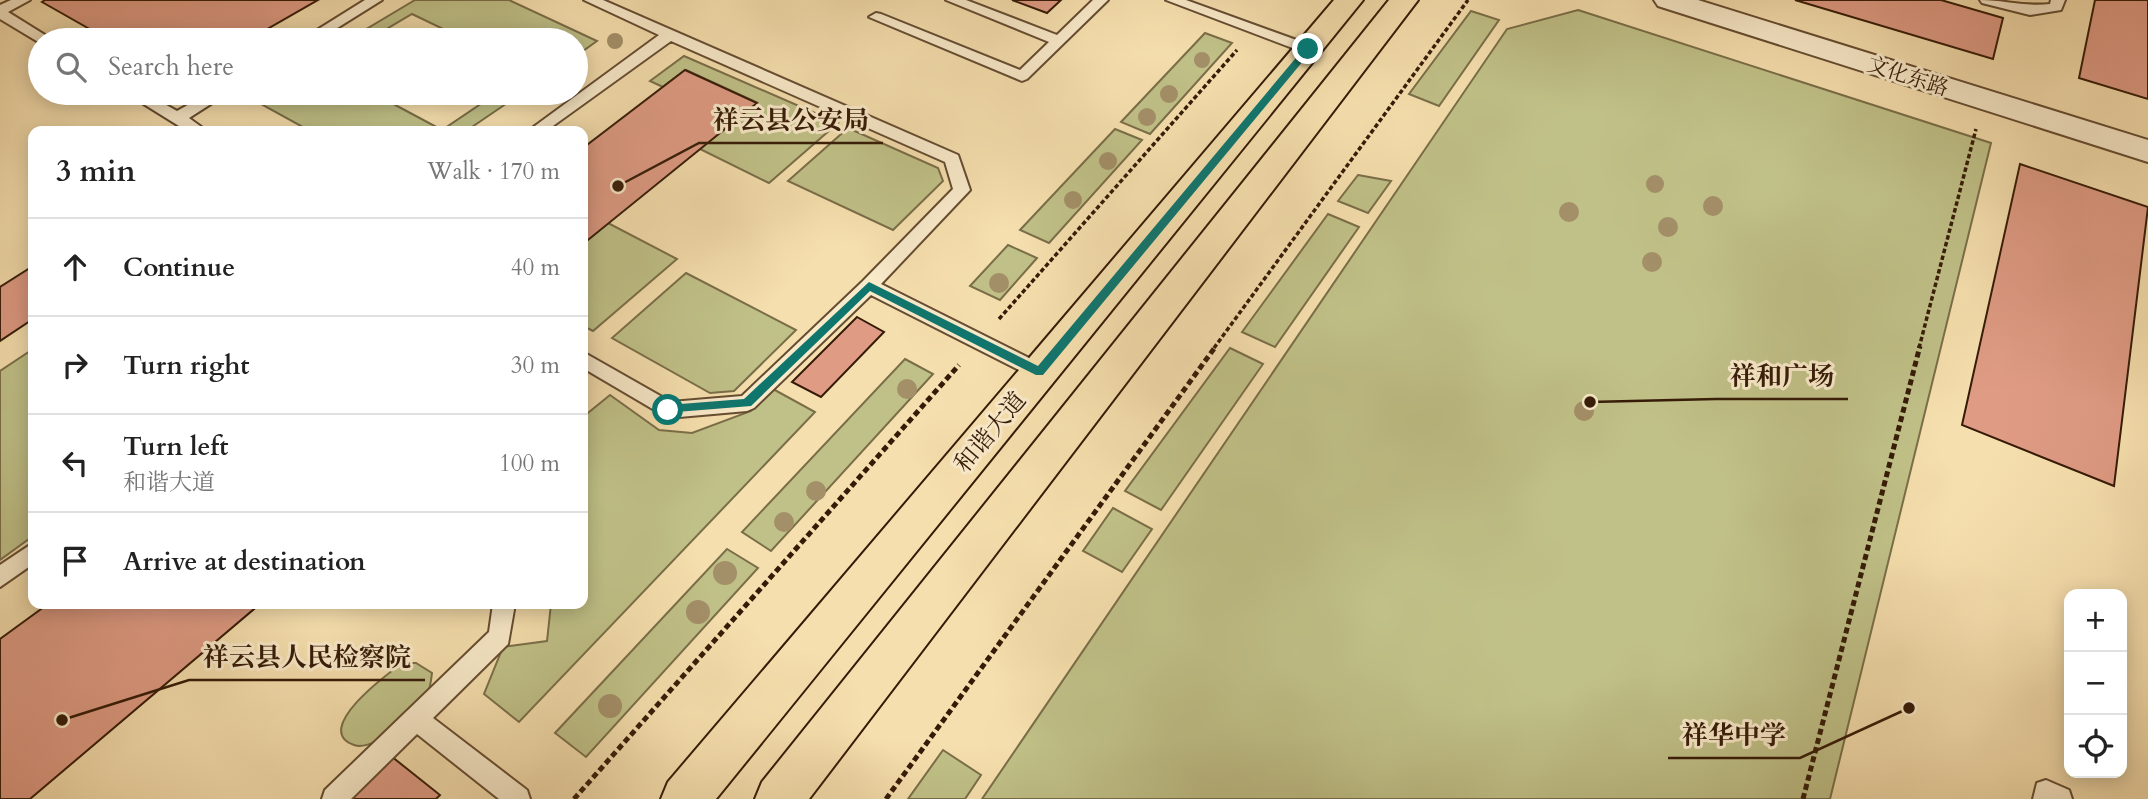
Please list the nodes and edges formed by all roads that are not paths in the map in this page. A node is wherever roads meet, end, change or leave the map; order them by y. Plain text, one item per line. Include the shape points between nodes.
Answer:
1 (23, 0) edge
2 (375, 0) edge
3 (591, 0) edge
4 (953, 0) edge
5 (1101, 0) edge
6 (1173, 0) edge
7 (1349, 0) edge
8 (1404, 0) edge
9 (1668, 0) edge
10 (1987, 0) edge
11 (2058, 0) edge
12 (0, 11) edge
13 (876, 17) dead end
14 (328, 28) edge
15 (28, 29) edge
16 (670, 34) junction
17 (1059, 41) junction
18 (1308, 49) junction
19 (588, 93) edge
20 (155, 105) edge
21 (199, 105) edge
22 (572, 105) edge
23 (177, 118) junction
24 (191, 126) edge
25 (543, 126) edge
26 (2148, 151) edge
27 (869, 286) junction
28 (588, 362) edge
29 (1040, 372) junction
30 (28, 556) edge
31 (0, 577) edge
32 (502, 609) edge
33 (417, 720) junction
34 (334, 799) edge
35 (518, 799) edge
36 (685, 799) edge
37 (779, 799) edge
38 (2045, 799) edge
39 (2060, 799) edge

1 - 12 lane
2 - 14 lane
3 - 16 lane
4 - 17 lane
5 - 17 lane
6 - 18 lane
7 - 18 main road, 和谐大道
8 - 37 main road
9 - 26 street, 文化东路
10 - 11 lane via 2030,11 2056,7
12 - 15 lane
13 - 17 lane via 1021,76
16 - 19 lane
16 - 27 lane via 952,159 962,190
18 - 29 main road, 和谐大道
20 - 23 lane
21 - 23 lane
22 - 25 lane
23 - 24 lane
27 - 28 lane via 747,403 668,410
27 - 29 lane
29 - 36 main road, 和谐大道
30 - 31 lane
32 - 33 lane via 499,637
33 - 34 lane
33 - 35 lane
38 - 39 lane via 2046,792

